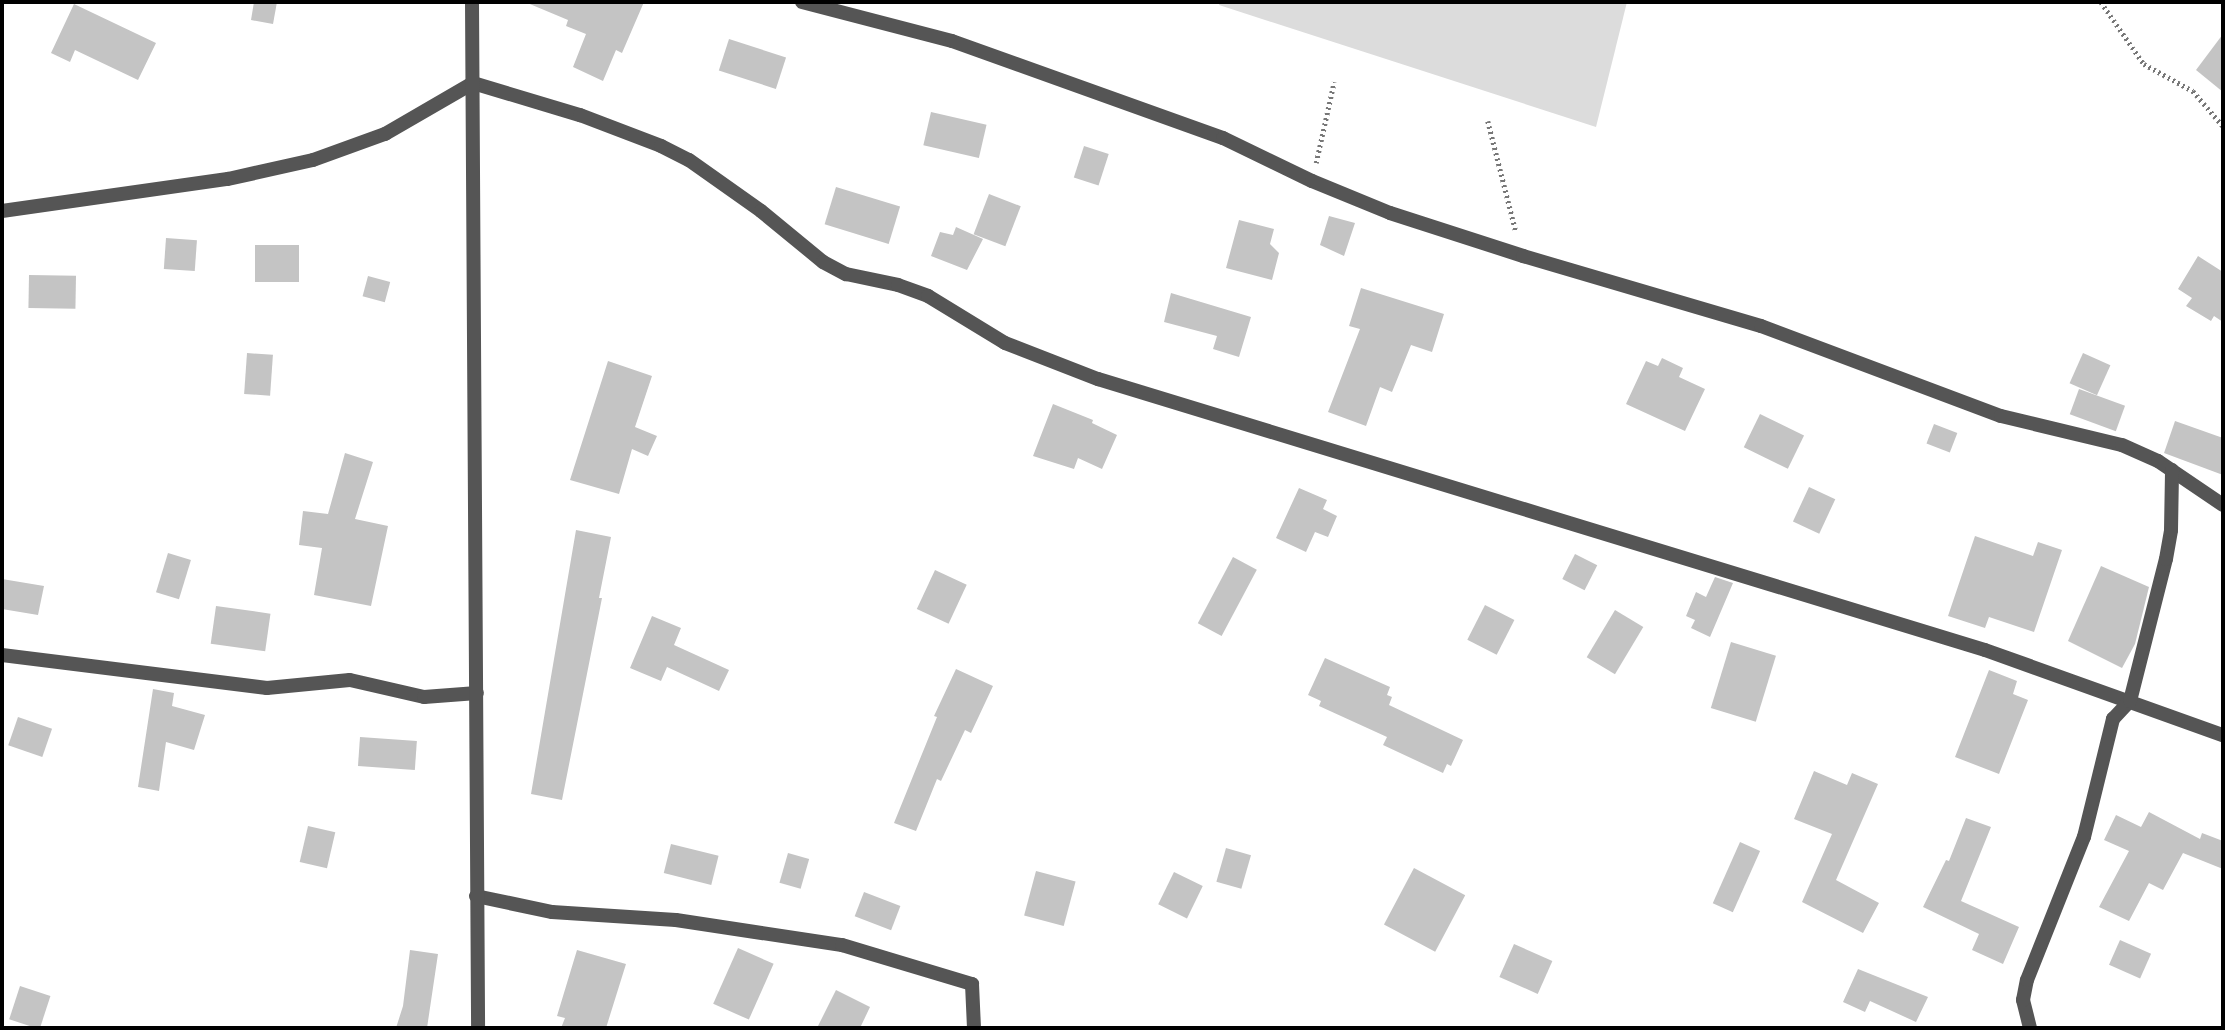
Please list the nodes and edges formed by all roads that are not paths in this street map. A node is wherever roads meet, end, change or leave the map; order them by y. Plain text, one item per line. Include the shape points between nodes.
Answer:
1 (472, 2) edge
2 (802, 2) edge
3 (473, 83) junction
4 (2, 211) edge
5 (2172, 470) junction
6 (2223, 505) edge
7 (2, 655) edge
8 (477, 692) junction
9 (2130, 701) junction
10 (2223, 735) edge
11 (476, 896) junction
12 (478, 1028) edge
13 (974, 1028) edge
14 (2030, 1028) edge

1 - 3 street
2 - 5 street via 952,41 1223,138 1390,214 1761,326 2001,415 2130,448
3 - 4 street via 385,134 313,160 228,179
3 - 8 street
3 - 9 street via 662,146 689,159 823,262 846,274 928,296 1005,343 1098,379 1985,650
5 - 6 street
5 - 9 street via 2169,540
7 - 8 street via 267,688 350,680 424,697
8 - 11 street
9 - 10 street
9 - 14 street via 2113,719 2084,836 2027,980 2024,1000
11 - 12 street
11 - 13 street via 552,912 687,922 842,945 972,984

